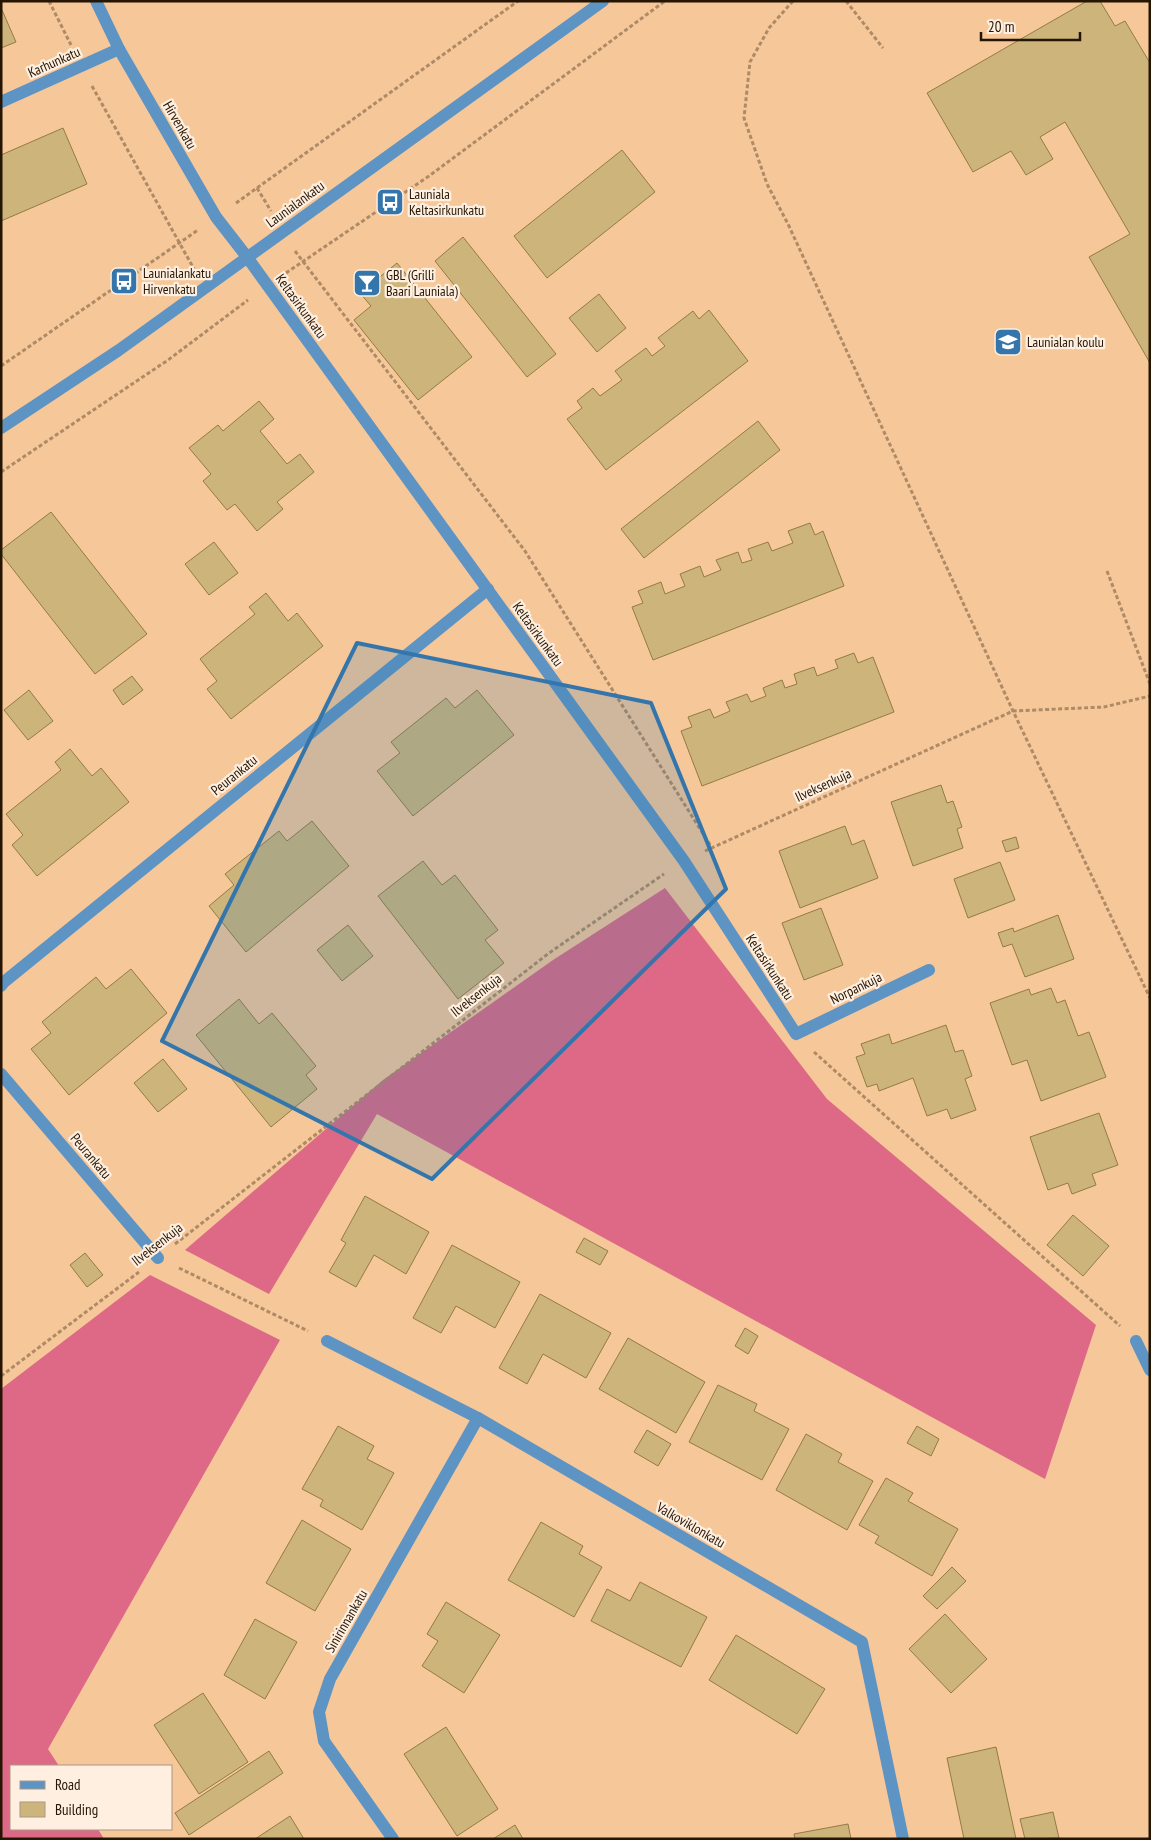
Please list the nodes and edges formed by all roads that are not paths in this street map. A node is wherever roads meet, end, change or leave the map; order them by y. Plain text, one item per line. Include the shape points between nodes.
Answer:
1 (96, 1) edge
2 (603, 1) edge
3 (119, 49) junction
4 (1, 102) edge
5 (247, 257) junction
6 (1, 428) edge
7 (488, 589) junction
8 (929, 970) dead end
9 (1, 986) edge
10 (796, 1034) joint
11 (1, 1074) edge
12 (158, 1258) road end
13 (328, 1341) road end
14 (1136, 1341) road end
15 (1150, 1370) edge
16 (478, 1418) junction
17 (392, 1839) edge
18 (903, 1839) edge

1 - 3 street, Hirvenkatu
2 - 5 street, Launialankatu
3 - 4 street, Karhunkatu
3 - 5 street, Hirvenkatu via 216,218
5 - 6 street, Launialankatu via 118,350
5 - 7 street, Keltasirkunkatu
7 - 9 street, Peurankatu
7 - 10 street, Keltasirkunkatu via 684,861
8 - 10 street, Norpankuja
11 - 12 street, Peurankatu
13 - 16 street, Valkoviklonkatu
14 - 15 street
16 - 17 street, Sinirinnankatu via 330,1678 320,1712 324,1741
16 - 18 street, Valkoviklonkatu via 862,1642

